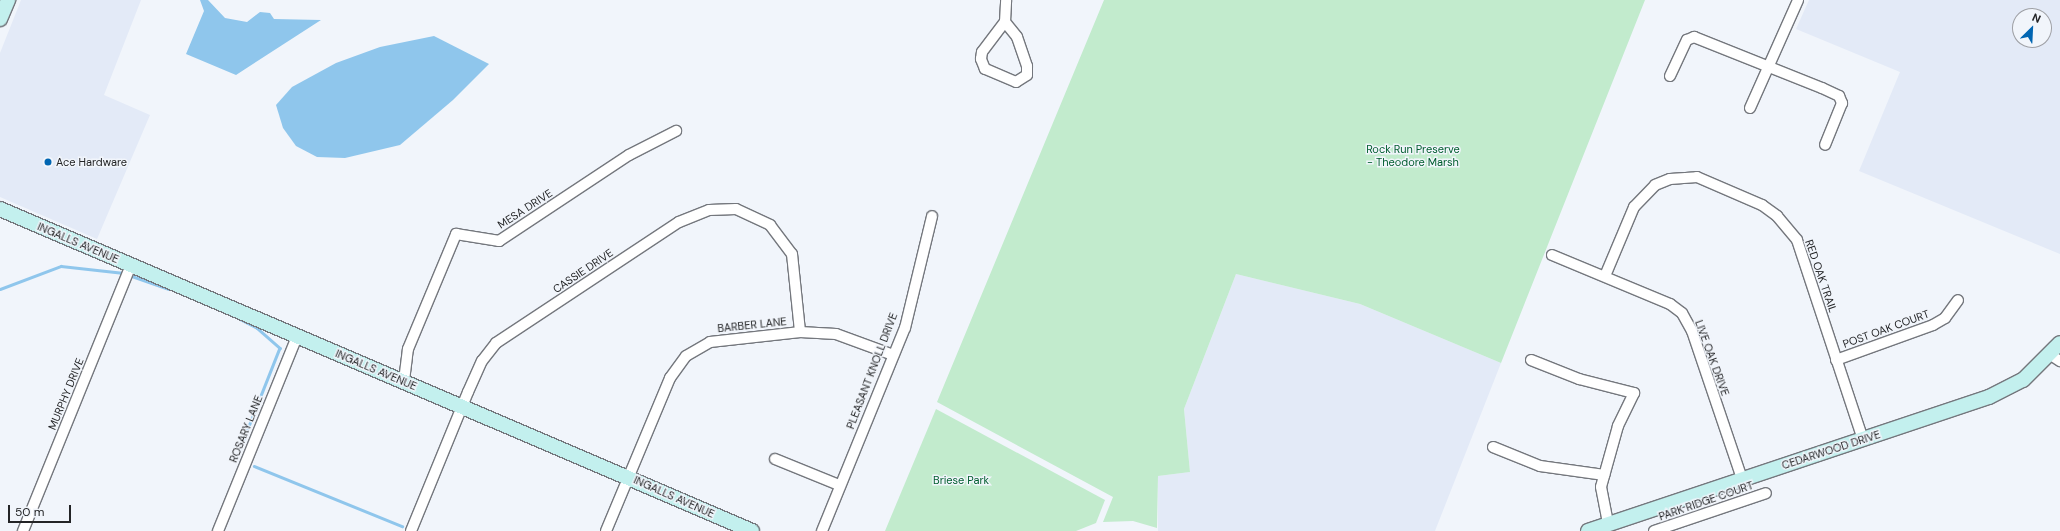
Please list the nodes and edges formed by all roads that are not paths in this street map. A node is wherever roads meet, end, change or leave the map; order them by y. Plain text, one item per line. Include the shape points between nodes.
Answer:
1 (8, 0) edge
2 (1006, 0) edge
3 (1798, 0) edge
4 (0, 19) edge
5 (1005, 22) junction
6 (1768, 66) junction
7 (1670, 76) dead end
8 (1750, 108) dead end
9 (676, 131) dead end
10 (1825, 145) dead end
11 (0, 209) edge
12 (932, 216) dead end
13 (1552, 255) dead end
14 (132, 265) junction
15 (1604, 276) junction
16 (1958, 300) dead end
17 (800, 332) junction
18 (297, 336) junction
19 (2060, 343) edge
20 (894, 355) junction
21 (2056, 358) edge
22 (1531, 360) dead end
23 (1836, 360) junction
24 (404, 381) junction
25 (462, 406) junction
26 (1862, 439) junction
27 (1494, 447) dead end
28 (775, 459) dead end
29 (1604, 475) junction
30 (628, 476) junction
31 (1742, 479) junction
32 (840, 485) junction
33 (1766, 493) dead end
34 (1608, 524) junction
35 (23, 531) edge
36 (218, 531) edge
37 (411, 531) edge
38 (606, 531) edge
39 (752, 531) edge
40 (822, 531) edge
41 (1588, 531) edge
42 (1654, 531) edge

1 - 4 street
2 - 5 street
3 - 6 street
5 - 5 street via 982,52 981,60 985,69 1016,82 1027,75 1027,66 1017,37
6 - 7 street via 1694,37 1687,40
6 - 8 street
6 - 10 street via 1839,96 1842,103
9 - 24 street, MESA DRIVE via 629,155 499,240 456,234 408,349
11 - 14 street, INGALLS AVENUE
12 - 20 street, PLEASANT KNOLL DRIVE via 905,328
13 - 15 street, LIVE OAK DRIVE
14 - 18 street, INGALLS AVENUE
14 - 35 street, MURPHY DRIVE
15 - 23 street, RED OAK TRAIL via 1634,206 1644,194 1670,179 1697,177 1762,205 1786,226 1796,240
15 - 31 street, LIVE OAK DRIVE via 1670,304 1682,313 1692,331
16 - 23 street, POST OAK COURT via 1945,318 1933,325
17 - 20 street, BARBER LANE via 836,334
17 - 25 street, CASSIE DRIVE via 792,254 782,238 756,216 736,209 709,210 679,222 496,343 482,361
17 - 30 street, BARBER LANE via 710,342 686,356 670,378
18 - 24 street, INGALLS AVENUE
18 - 36 street, ROSARY LANE
19 - 21 street, CEDARWOOD DRIVE
20 - 32 street, PLEASANT KNOLL DRIVE
21 - 26 street, CEDARWOOD DRIVE via 2023,380 1989,397
22 - 29 street via 1579,379 1634,393 1618,426
23 - 26 street, RED OAK TRAIL
24 - 25 street, INGALLS AVENUE
25 - 30 street, INGALLS AVENUE
25 - 37 street, CASSIE DRIVE
26 - 31 street, CEDARWOOD DRIVE
27 - 29 street via 1540,466
28 - 32 street
29 - 34 street via 1601,499
30 - 38 street, BARBER LANE
30 - 39 street, INGALLS AVENUE
31 - 34 street, CEDARWOOD DRIVE
32 - 40 street, PLEASANT KNOLL DRIVE
33 - 42 street, PARK RIDGE COURT
34 - 41 street, CEDARWOOD DRIVE

